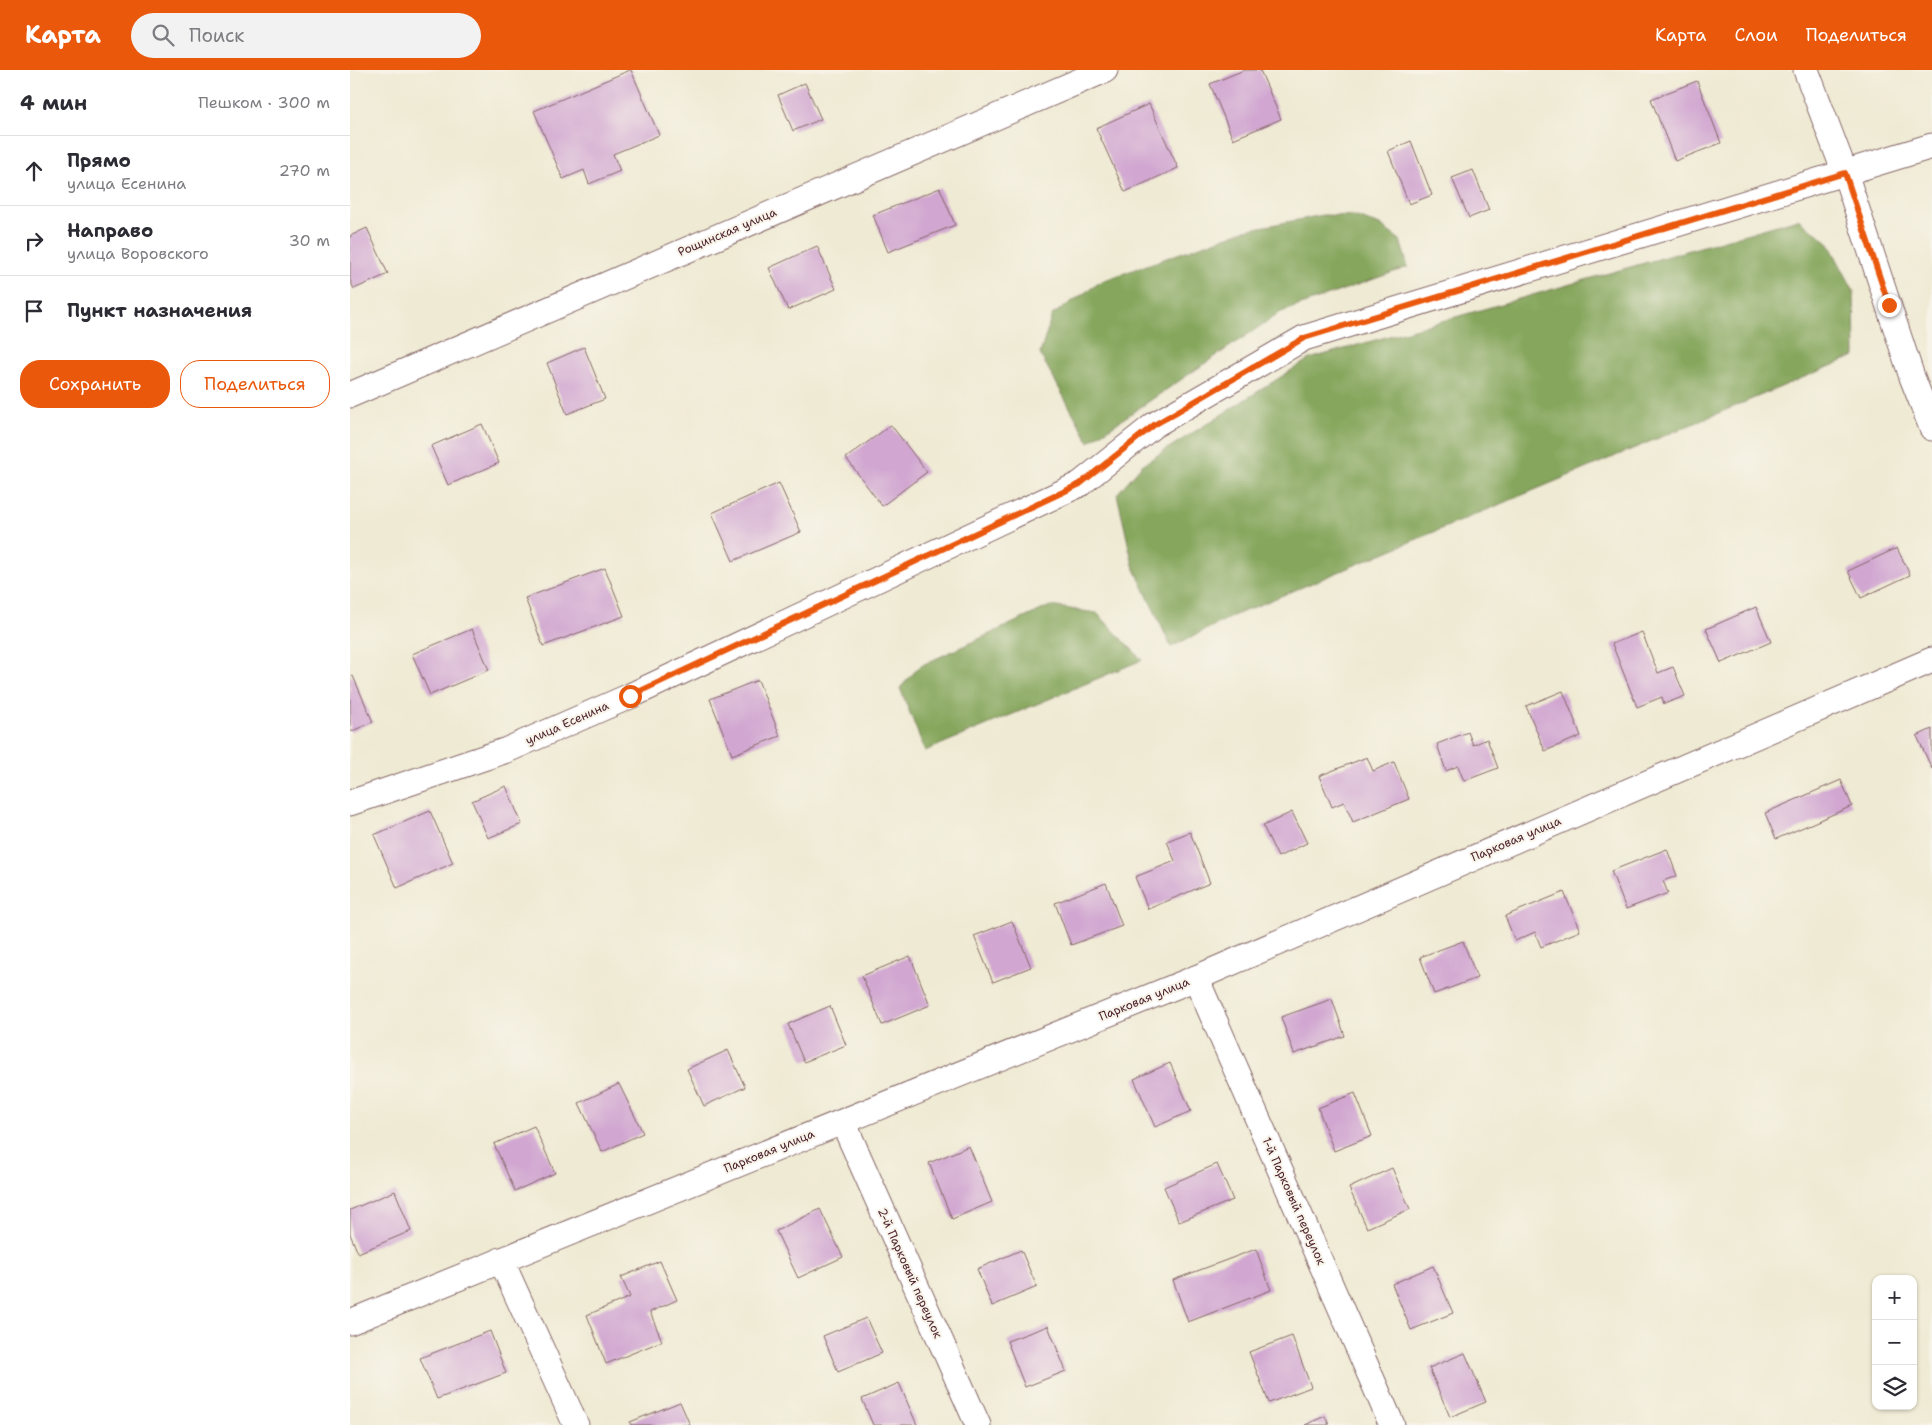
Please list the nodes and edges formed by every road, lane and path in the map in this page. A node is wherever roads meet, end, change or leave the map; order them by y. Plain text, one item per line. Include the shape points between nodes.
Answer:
1 (1105, 70) edge
2 (1806, 70) edge
3 (1932, 146) edge
4 (1845, 173) junction
5 (350, 395) edge
6 (1932, 428) edge
7 (1932, 660) edge
8 (350, 803) edge
9 (1196, 978) junction
10 (842, 1122) junction
11 (501, 1260) junction
12 (350, 1322) edge
13 (576, 1425) edge
14 (978, 1425) edge
15 (1392, 1425) edge

1 - 5 street, Рощинская улица
2 - 4 street
3 - 4 street, улица Есенина
4 - 6 street
4 - 8 street, улица Есенина via 1304,338 1154,425 1080,484 507,750
7 - 9 street, Парковая улица
9 - 10 street, Парковая улица
9 - 15 street, 1-й Парковый переулок
10 - 11 street, Парковая улица
10 - 14 street, 2-й Парковый переулок
11 - 12 street, Парковая улица
11 - 13 street

